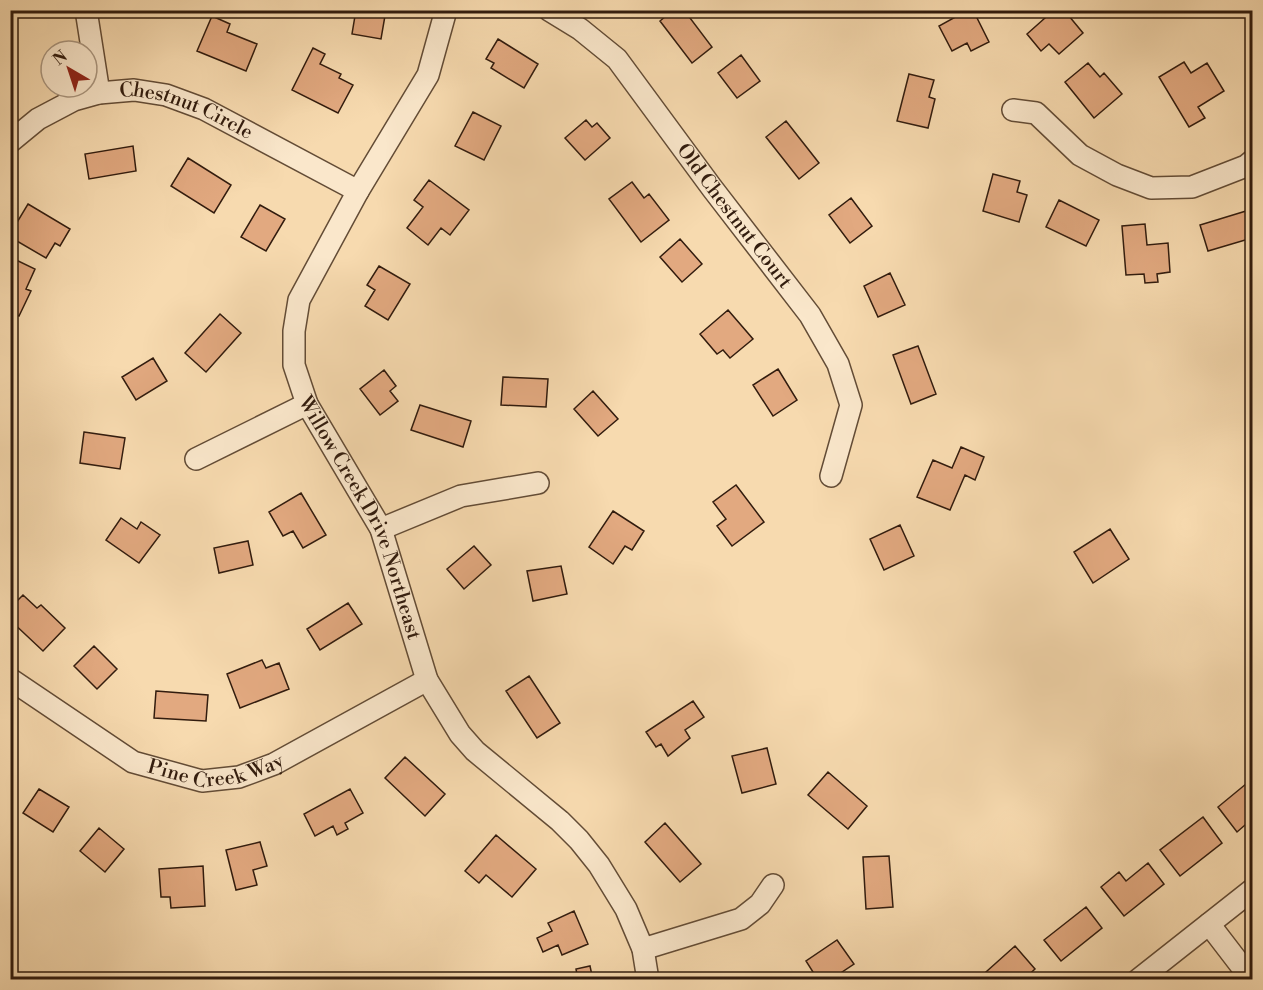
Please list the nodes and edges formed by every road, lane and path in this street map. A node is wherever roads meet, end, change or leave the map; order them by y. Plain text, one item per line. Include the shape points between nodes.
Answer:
1 (86, 10) edge
2 (446, 10) edge
3 (549, 10) edge
4 (91, 39) edge
5 (99, 93) edge
6 (78, 99) edge
7 (1013, 110) dead end
8 (10, 142) edge
9 (1252, 161) edge
10 (358, 191) junction
11 (307, 404) junction
12 (196, 459) dead end
13 (834, 468) dead end
14 (538, 483) dead end
15 (381, 529) junction
16 (10, 679) edge
17 (427, 680) junction
18 (773, 885) dead end
19 (1252, 890) edge
20 (1209, 924) junction
21 (643, 949) junction
22 (648, 980) edge
23 (1138, 980) edge
24 (1252, 980) edge

1 - 4 street
2 - 10 street, Willow Creek Drive Northeast via 428,75
3 - 13 street, Old Chestnut Court via 617,59 810,315 838,364 851,405
5 - 10 street, Chestnut Circle via 134,90 166,94 213,114
6 - 8 street, Chestnut Circle via 38,119
7 - 9 street via 1036,113 1080,155 1151,188 1192,187
10 - 11 street, Willow Creek Drive Northeast via 299,300 294,365
11 - 12 street
11 - 15 street, Willow Creek Drive Northeast
14 - 15 street via 461,496
15 - 17 street, Willow Creek Drive Northeast
16 - 17 street, Pine Creek Way via 134,762 202,780 239,777 274,764
17 - 21 street, Willow Creek Drive Northeast via 475,751 560,821 585,847 610,881
18 - 21 street via 760,904 741,919
19 - 20 street
20 - 23 street
20 - 24 street
21 - 22 street, Willow Creek Drive Northeast

